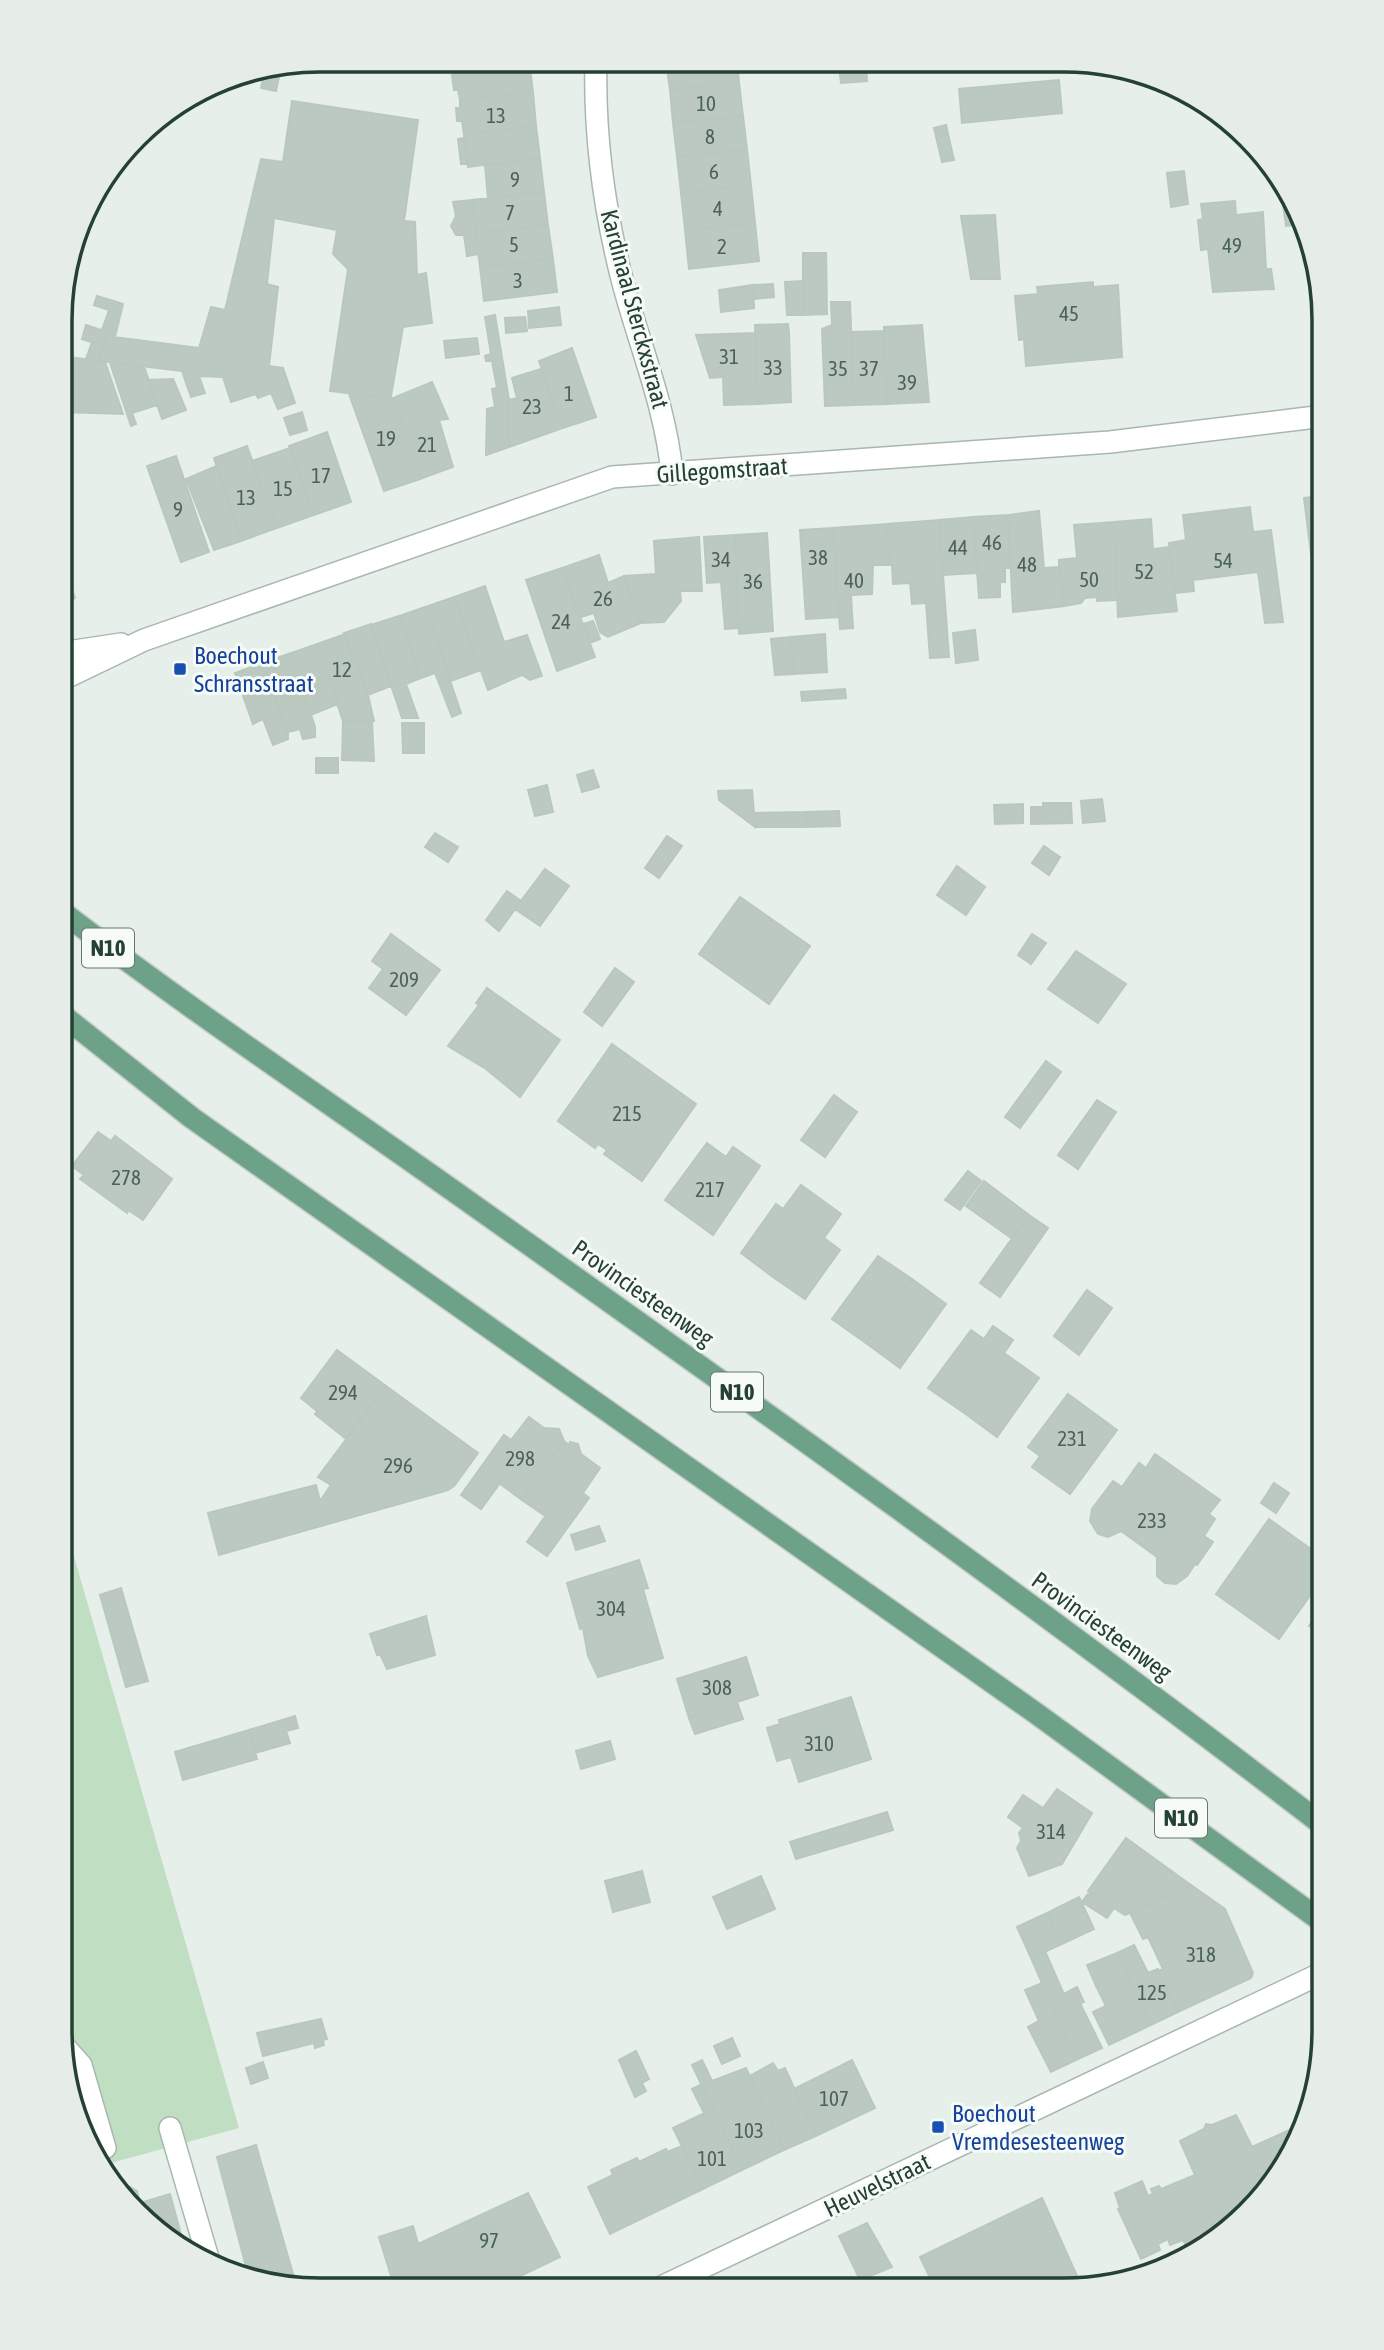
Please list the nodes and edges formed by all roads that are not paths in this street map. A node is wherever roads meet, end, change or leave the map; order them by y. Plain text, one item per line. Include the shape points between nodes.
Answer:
1 (596, 72) edge
2 (1312, 417) edge
3 (672, 474) junction
4 (144, 640) junction
5 (72, 651) edge
6 (72, 675) edge
7 (72, 919) edge
8 (72, 1023) edge
9 (1312, 1817) edge
10 (1312, 1914) edge
11 (1312, 1978) edge
12 (73, 2057) edge
13 (170, 2128) dead end
14 (105, 2148) dead end
15 (206, 2251) edge
16 (680, 2278) edge

1 - 3 street, Kardinaal Sterckxstraat via 602,179 623,282 669,434
2 - 3 street, Gillegomstraat via 1110,442
3 - 4 street, Gillegomstraat via 612,477
4 - 5 street, Gillegomstraat
4 - 6 street, Gillegomstraat
7 - 9 main road, Provinciesteenweg / N10 via 156,984 739,1393
8 - 10 main road, N10 via 192,1118 1037,1714
11 - 16 street, Heuvelstraat
12 - 14 street via 81,2065
13 - 15 street

